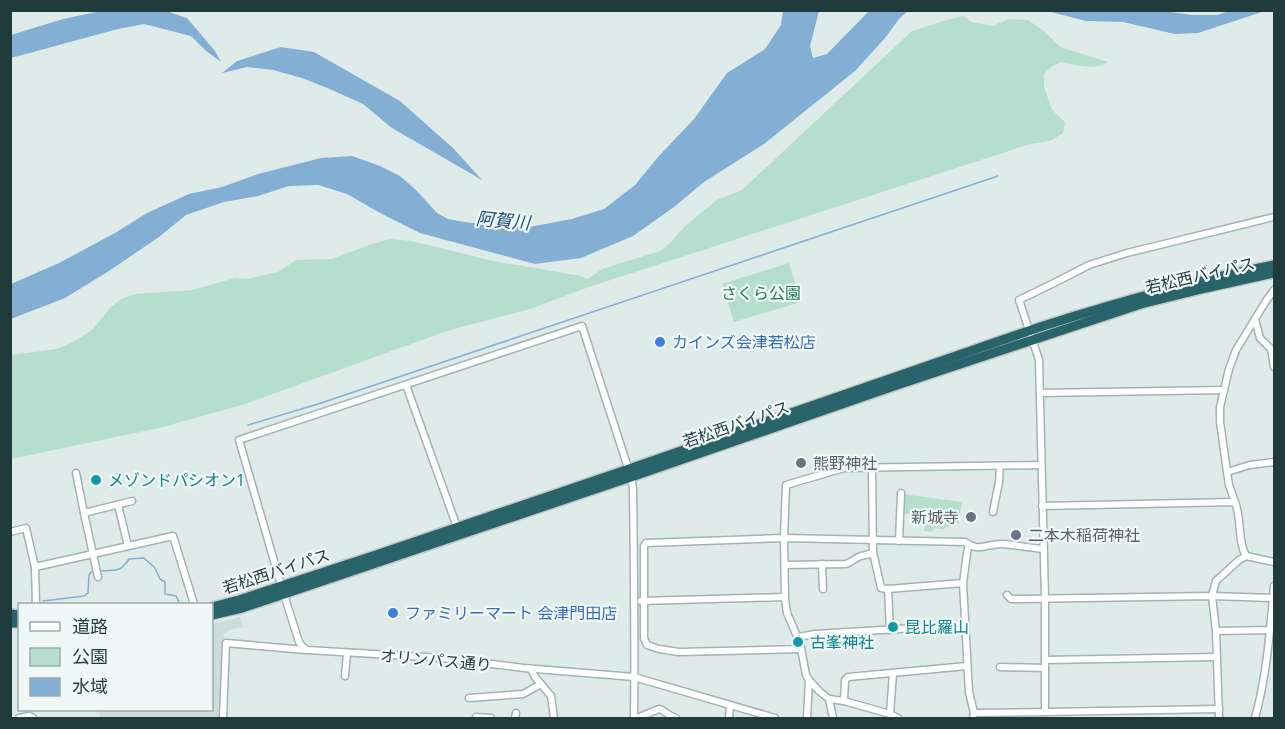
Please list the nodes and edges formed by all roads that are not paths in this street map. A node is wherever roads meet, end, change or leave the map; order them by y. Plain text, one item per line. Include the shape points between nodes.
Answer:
1 (1275, 218) edge
2 (1275, 265) edge
3 (1275, 273) edge
4 (1275, 290) edge
5 (1255, 319) junction
6 (1030, 336) junction
7 (1273, 348) edge
8 (1275, 367) edge
9 (406, 385) junction
10 (1224, 390) junction
11 (1040, 393) junction
12 (1275, 462) edge
13 (1041, 465) junction
14 (1000, 466) junction
15 (872, 468) junction
16 (76, 472) dead end
17 (1227, 472) junction
18 (630, 473) junction
19 (902, 493) dead end
20 (132, 501) dead end
21 (1235, 502) junction
22 (118, 505) junction
23 (1042, 506) junction
24 (993, 512) dead end
25 (84, 513) junction
26 (457, 527) junction
27 (10, 532) edge
28 (784, 538) junction
29 (873, 540) junction
30 (899, 540) junction
31 (969, 545) junction
32 (128, 546) junction
33 (1043, 549) junction
34 (873, 552) junction
35 (93, 553) junction
36 (1246, 556) junction
37 (1275, 562) edge
38 (822, 564) junction
39 (785, 565) junction
40 (35, 567) junction
41 (97, 573) dead end
42 (963, 583) junction
43 (1275, 586) edge
44 (823, 589) dead end
45 (888, 589) junction
46 (283, 590) junction
47 (1007, 595) dead end
48 (1212, 596) junction
49 (785, 597) junction
50 (1273, 598) edge
51 (1045, 599) junction
52 (645, 601) junction
53 (635, 602) junction
54 (36, 603) edge
55 (194, 603) edge
56 (213, 607) edge
57 (213, 615) edge
58 (965, 625) junction
59 (890, 630) junction
60 (1270, 630) junction
61 (1216, 631) junction
62 (798, 637) junction
63 (801, 649) junction
64 (307, 650) junction
65 (347, 653) junction
66 (1216, 657) junction
67 (1045, 660) junction
68 (967, 666) junction
69 (1000, 667) dead end
70 (1045, 668) junction
71 (531, 669) junction
72 (892, 673) junction
73 (345, 676) dead end
74 (634, 677) junction
75 (809, 680) junction
76 (541, 684) junction
77 (469, 698) dead end
78 (829, 699) junction
79 (844, 701) junction
80 (730, 705) junction
81 (1219, 709) junction
82 (1045, 712) junction
83 (890, 714) junction
84 (974, 716) edge
85 (476, 717) dead end
86 (19, 718) edge
87 (33, 718) edge
88 (224, 718) edge
89 (491, 718) edge
90 (554, 718) edge
91 (635, 718) edge
92 (676, 718) edge
93 (729, 718) edge
94 (775, 718) edge
95 (807, 718) edge
96 (832, 718) edge
97 (898, 718) edge
98 (1219, 718) edge
99 (1255, 718) edge

1 - 6 street via 1089,265 1019,300
2 - 6 highway, 若松西バイパス via 1106,306
3 - 6 highway, 若松西バイパス via 1141,304
4 - 5 street
5 - 7 street via 1260,338
5 - 10 street via 1236,350
6 - 11 street via 1039,360
6 - 18 highway, 若松西バイパス via 762,431
7 - 8 street
9 - 18 street via 582,327
9 - 26 street
9 - 46 street via 239,440
10 - 11 street
10 - 17 street via 1220,422
11 - 13 street
12 - 17 street
13 - 14 street
13 - 23 street
14 - 15 street
14 - 24 street
15 - 28 street via 844,468 786,485
15 - 29 street
16 - 25 street
17 - 21 street
18 - 26 highway, 若松西バイパス
18 - 46 highway, 若松西バイパス
18 - 53 street
19 - 30 street
20 - 22 street
21 - 23 street
21 - 36 street
22 - 25 street
22 - 32 street
23 - 33 street
25 - 35 street
26 - 46 highway, 若松西バイパス
27 - 40 street via 26,528
28 - 29 street
28 - 39 street
28 - 52 street via 646,543
29 - 30 street
29 - 34 street
30 - 31 street
31 - 33 street
31 - 42 street
32 - 35 street
32 - 55 street via 173,536
33 - 51 street
34 - 38 street via 852,562
34 - 45 street via 881,588
35 - 40 street
35 - 41 street
36 - 37 street
36 - 48 street via 1216,581
38 - 39 street
38 - 44 street
39 - 49 street
40 - 54 street
42 - 45 street
42 - 58 street
43 - 50 street
45 - 59 street
46 - 56 highway, 若松西バイパス
46 - 57 highway, 若松西バイパス via 242,608
46 - 64 street via 299,642
47 - 51 street via 1011,599
48 - 50 street
48 - 51 street
48 - 61 street
49 - 52 street
49 - 62 street via 787,613
50 - 60 street
51 - 67 street
52 - 53 street
52 - 63 street via 644,638 647,645 659,649
53 - 74 street
58 - 59 street
58 - 68 street
59 - 62 street
60 - 61 street
60 - 99 street
61 - 66 street
62 - 63 street
63 - 75 street
64 - 65 street, オリンパス通り
64 - 88 street, オリンパス通り via 226,643
65 - 71 street, オリンパス通り via 442,658
65 - 73 street
66 - 67 street
66 - 81 street
67 - 70 street
68 - 72 street
68 - 84 street
69 - 70 street
70 - 82 street
71 - 74 street, オリンパス通り
71 - 76 street
72 - 79 street via 848,677
72 - 83 street
74 - 80 street, オリンパス通り
74 - 91 street
75 - 78 street
75 - 95 street
76 - 77 street via 523,694
76 - 90 street via 551,696
78 - 79 street
78 - 96 street
79 - 83 street
80 - 93 street
80 - 94 street, オリンパス通り
81 - 82 street
81 - 98 street
82 - 84 street
83 - 97 street
85 - 89 street
86 - 87 street
91 - 92 street via 659,709

